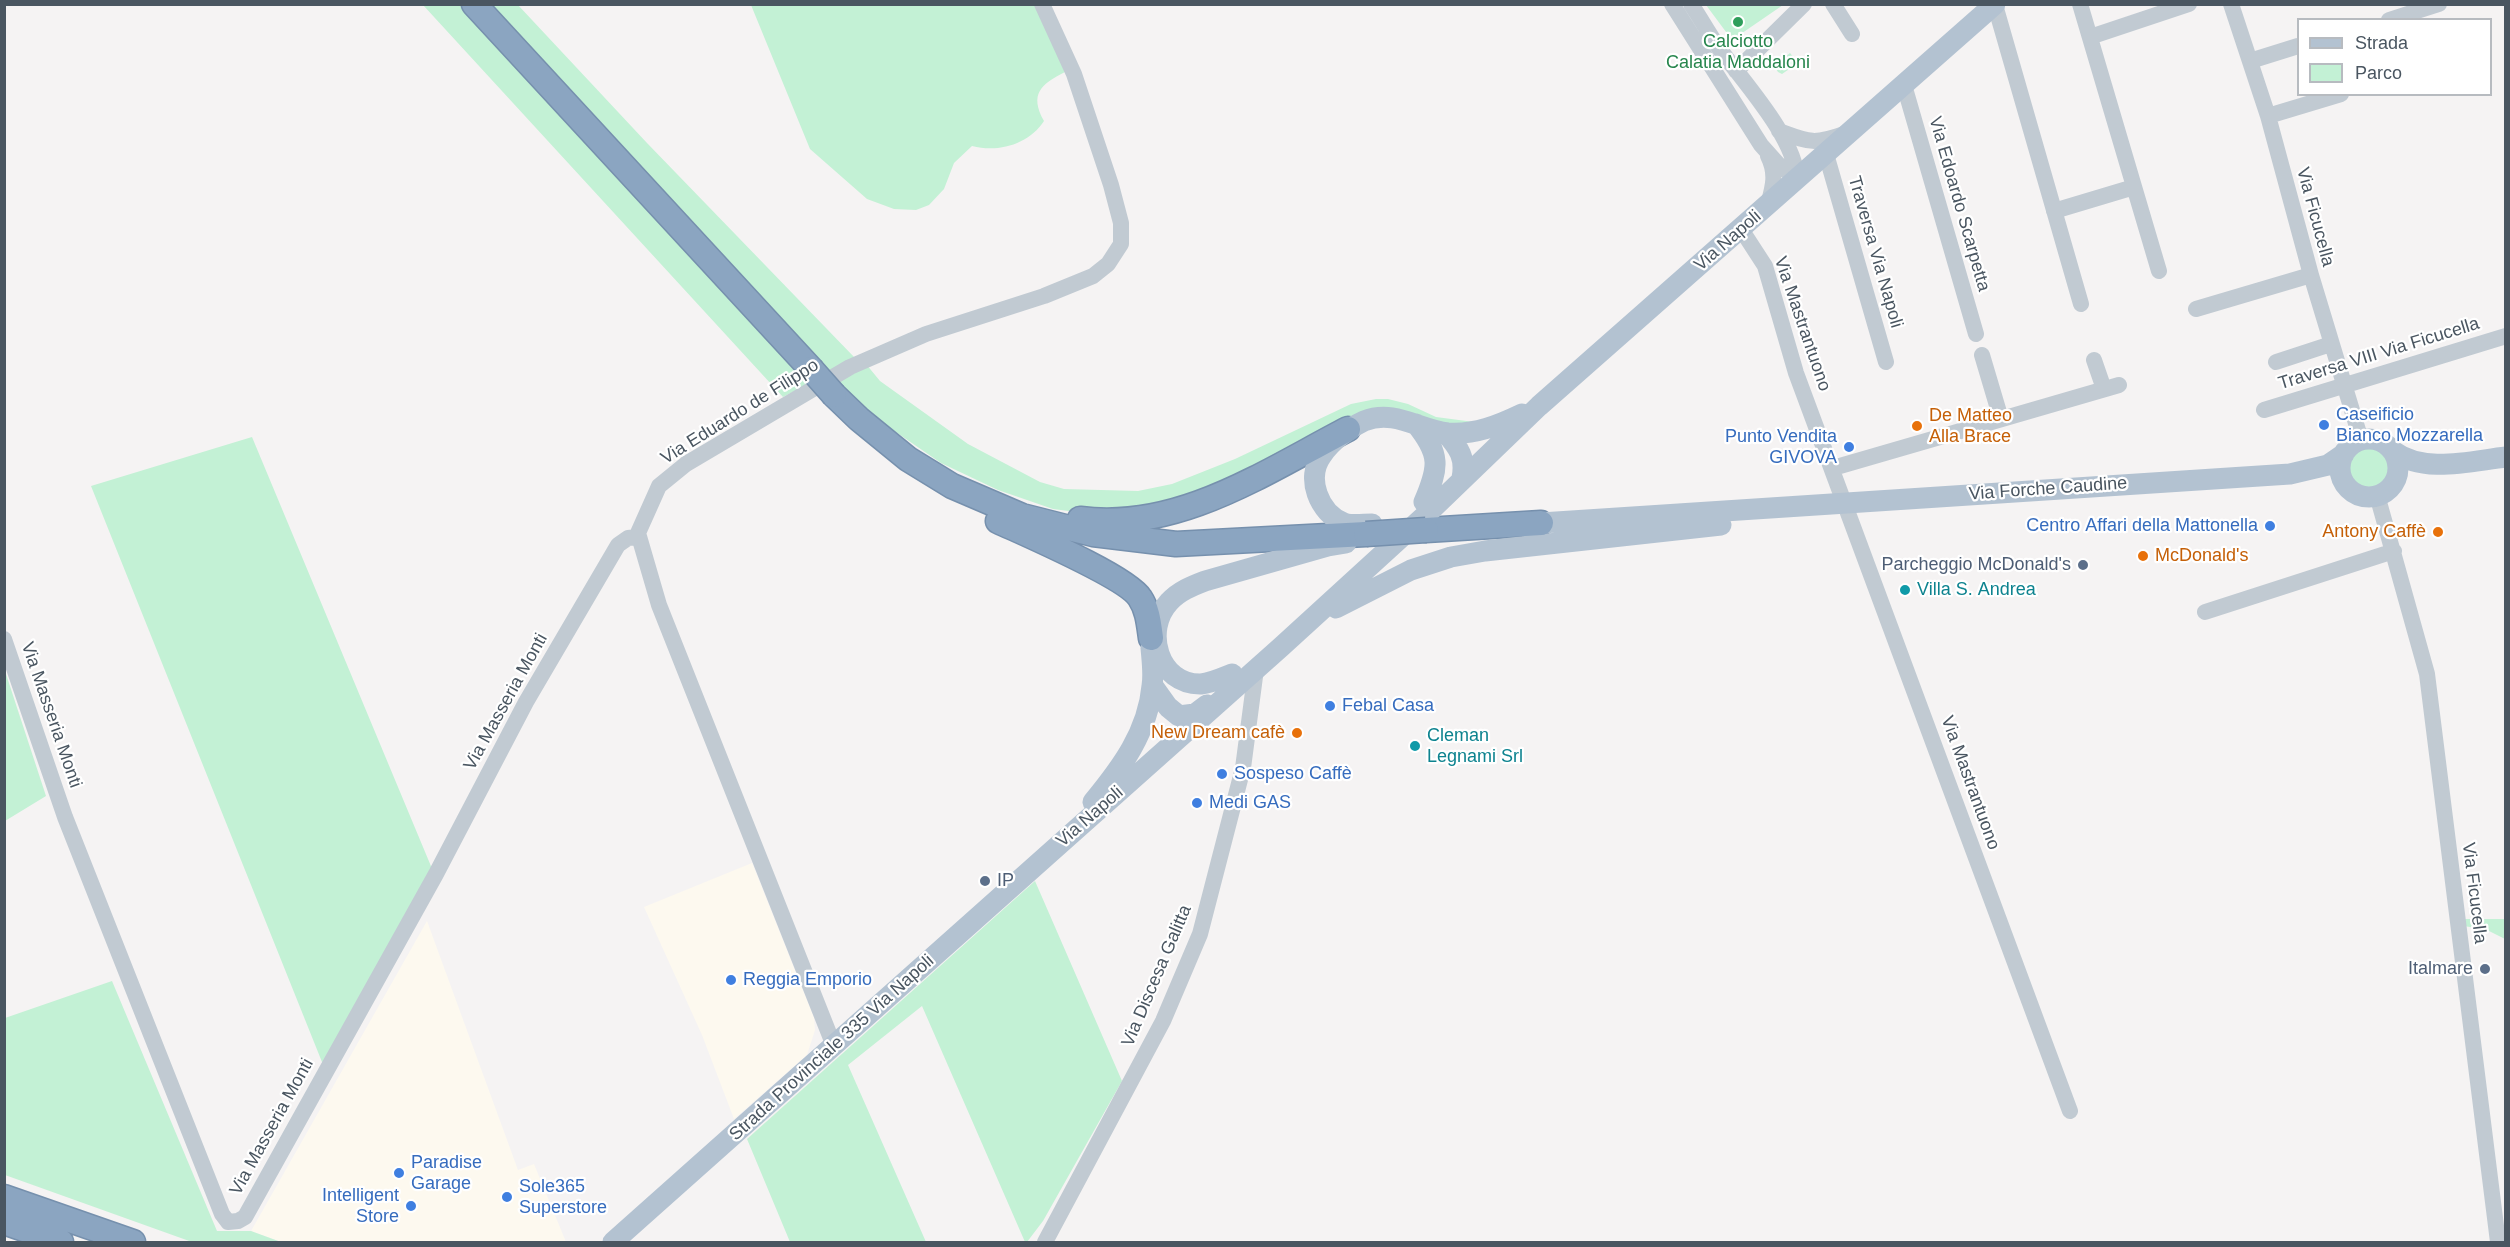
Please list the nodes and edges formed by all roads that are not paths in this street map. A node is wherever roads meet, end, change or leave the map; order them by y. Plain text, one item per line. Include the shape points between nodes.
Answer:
1 (474, 4) edge
2 (1042, 4) edge
3 (1672, 4) edge
4 (1691, 4) edge
5 (1804, 4) edge
6 (1833, 4) edge
7 (2080, 4) edge
8 (2189, 4) edge
9 (2439, 4) edge
10 (1995, 5) edge
11 (2232, 5) edge
12 (2395, 18) edge
13 (1852, 34) dead end
14 (2090, 37) junction
15 (2297, 46) edge
16 (2250, 61) junction
17 (1736, 71) junction
18 (1904, 85) junction
19 (2334, 96) edge
20 (2268, 116) junction
21 (1779, 130) junction
22 (1850, 132) junction
23 (1761, 145) junction
24 (1826, 154) junction
25 (1797, 179) junction
26 (2134, 187) junction
27 (1768, 205) junction
28 (2054, 211) junction
29 (1741, 229) junction
30 (2159, 271) dead end
31 (2311, 275) junction
32 (2080, 304) dead end
33 (2196, 309) dead end
34 (1976, 334) dead end
35 (2505, 336) edge
36 (2331, 344) junction
37 (2505, 344) edge
38 (1982, 355) dead end
39 (2094, 360) dead end
40 (1886, 362) dead end
41 (2276, 362) dead end
42 (2344, 388) junction
43 (1539, 406) junction
44 (2264, 410) dead end
45 (2001, 419) junction
46 (1416, 424) junction
47 (1348, 429) junction
48 (1446, 433) junction
49 (2361, 440) junction
50 (2393, 451) junction
51 (2344, 454) junction
52 (2505, 457) edge
53 (1437, 459) junction
54 (2441, 464) junction
55 (1833, 468) junction
56 (926, 471) junction
57 (2290, 474) junction
58 (1462, 478) junction
59 (952, 486) junction
60 (2347, 486) junction
61 (2383, 492) junction
62 (1424, 502) junction
63 (1841, 503) junction
64 (1541, 523) joint
65 (1367, 533) junction
66 (637, 537) junction
67 (2394, 551) junction
68 (2205, 612) dead end
69 (1304, 626) junction
70 (1151, 638) joint
71 (4, 639) edge
72 (1281, 647) junction
73 (1256, 669) junction
74 (1232, 674) junction
75 (1152, 686) junction
76 (1186, 716) junction
77 (1093, 802) junction
78 (1050, 852) junction
79 (834, 1046) junction
80 (2070, 1111) dead end
81 (4, 1197) edge
82 (4, 1222) edge
83 (61, 1242) edge
84 (133, 1242) edge
85 (613, 1242) edge
86 (1045, 1242) edge
87 (2498, 1242) edge

1 - 56 highway, bridge via 834,394 859,419
2 - 66 street, Via Eduardo de Filippo via 1074,74 1121,223 1121,244 1108,264 1093,276 926,334 840,373 677,471 659,486
3 - 23 street
4 - 17 street
5 - 17 street
6 - 13 street
7 - 14 street
8 - 14 street
9 - 12 street
10 - 18 main road, Via Napoli
10 - 28 street
11 - 16 street, Via Ficucella
14 - 26 street
15 - 16 street
16 - 20 street, Via Ficucella
17 - 21 street
18 - 22 main road, Via Napoli
18 - 34 street, Via Edoardo Scarpetta
19 - 20 street
20 - 31 street, Via Ficucella
21 - 22 street via 1815,142
21 - 25 street via 1793,155
22 - 24 main road, Via Napoli
23 - 25 street
23 - 27 street via 1775,178
24 - 25 main road, Via Napoli
24 - 40 street, Traversa Via Napoli
25 - 27 main road, Via Napoli
26 - 28 street
26 - 30 street
27 - 29 main road, Via Napoli
28 - 32 street
29 - 43 main road, Via Napoli
29 - 55 street, Via Mastrantuono via 1765,266 1796,373
31 - 33 street
31 - 36 street, Via Ficucella
35 - 42 street, Traversa VIII Via Ficucella
36 - 41 street
36 - 42 street, Via Ficucella
37 - 42 street
38 - 45 street
39 - 45 street via 2112,387
42 - 44 street, Traversa VIII Via Ficucella
42 - 49 street, Via Ficucella
43 - 48 main road via 1479,431
43 - 58 main road, Via Napoli
45 - 55 street
46 - 47 main road via 1384,416
46 - 48 main road
46 - 53 main road
47 - 59 highway via 1206,502 1141,518 1095,521 1056,517 980,489
47 - 65 main road via 1322,455 1315,470 1316,487 1319,501 1328,513
48 - 58 main road via 1464,459
49 - 50 main road via 2375,440
49 - 51 main road
50 - 54 main road via 2417,463
50 - 61 main road via 2398,466 2394,482
51 - 57 main road, Via Forche Caudine via 2328,465
51 - 60 main road via 2340,471
52 - 54 main road
53 - 58 main road via 1444,469
53 - 62 main road
54 - 61 main road via 2418,469
55 - 63 street, Via Mastrantuono
56 - 59 highway
56 - 70 highway via 948,493 1132,589 1147,612
57 - 60 main road, Via Forche Caudine
57 - 63 main road, Via Forche Caudine
58 - 62 main road, Via Napoli
58 - 69 main road, Via Napoli
59 - 65 highway via 1022,516 1119,538 1208,544
60 - 61 main road via 2361,495
61 - 67 street, Via Ficucella
62 - 74 main road, Via Napoli
63 - 64 main road, Via Forche Caudine
63 - 69 main road via 1779,519 1451,557 1411,570
63 - 80 street, Via Mastrantuono
64 - 65 highway, bridge
65 - 74 main road via 1205,581 1188,587 1169,602 1160,617 1156,637 1163,666 1183,681 1201,684
66 - 71 street, Via Masseria Monti via 618,545 526,702 436,874 251,1207 238,1221 228,1222 217,1203 65,817
66 - 79 street via 659,605
67 - 68 street
67 - 87 street, Via Ficucella via 2427,674
69 - 72 main road, Via Napoli
70 - 75 main road
72 - 73 main road, Via Napoli
72 - 76 main road via 1245,669 1199,712
73 - 78 main road, Via Napoli
73 - 86 street, Via Discesa Galitta via 1243,768 1200,934 1163,1021
74 - 76 main road, Via Napoli
75 - 76 main road via 1173,712
75 - 77 main road via 1144,721 1131,750
76 - 77 main road, Via Napoli
77 - 78 main road, Via Napoli
78 - 79 main road, Strada Provinciale 335 Via Napoli
79 - 85 main road, Strada Provinciale 335 Via Napoli
81 - 84 highway
82 - 83 highway

